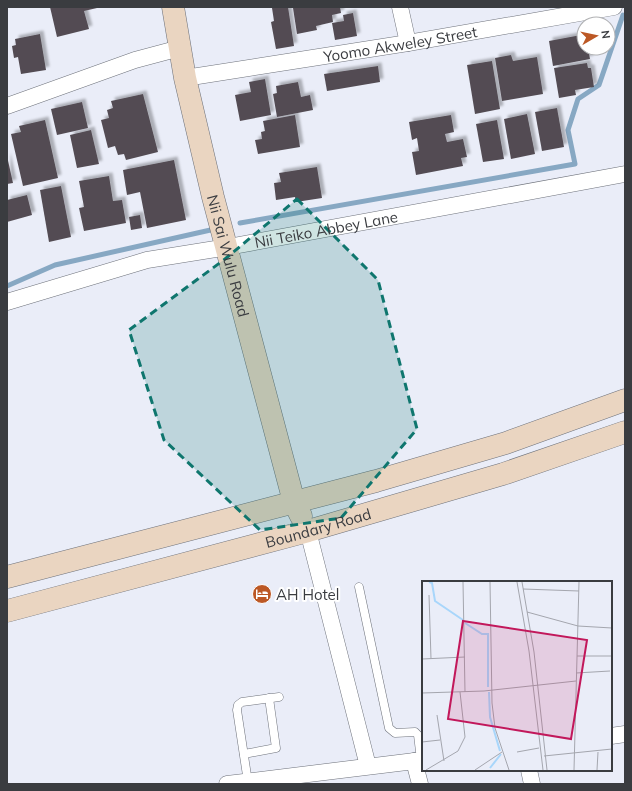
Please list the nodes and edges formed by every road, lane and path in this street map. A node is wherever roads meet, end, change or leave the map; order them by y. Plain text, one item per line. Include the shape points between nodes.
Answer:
1 (173, 7) edge
2 (400, 7) edge
3 (614, 7) edge
4 (408, 43) junction
5 (180, 48) junction
6 (185, 78) junction
7 (7, 106) edge
8 (625, 174) edge
9 (228, 247) junction
10 (7, 302) edge
11 (625, 400) edge
12 (625, 432) edge
13 (294, 502) junction
14 (308, 531) junction
15 (7, 577) edge
16 (360, 587) dead end
17 (7, 611) edge
18 (279, 697) dead end
19 (269, 698) junction
20 (625, 734) edge
21 (612, 736) edge
22 (244, 754) junction
23 (420, 760) edge
24 (368, 766) junction
25 (529, 771) edge
26 (305, 779) edge
27 (248, 782) junction
28 (227, 784) edge
29 (420, 784) edge
30 (532, 784) edge

1 - 5 main road, Nii Sai Wulu Road
2 - 4 street
3 - 4 street, Yoomo Akweley Street
4 - 6 street, Yoomo Akweley Street
5 - 6 main road, Nii Sai Wulu Road
5 - 7 street via 136,60
6 - 9 main road, Nii Sai Wulu Road via 213,197
8 - 9 street, Nii Teiko Abbey Lane
9 - 10 street, Nii Teiko Abbey Lane via 147,260
9 - 13 main road, Nii Sai Wulu Road
11 - 13 main road, Boundary Road via 506,443
12 - 14 main road, Boundary Road via 503,474
13 - 14 main road, Nii Sai Wulu Road
13 - 15 main road, Boundary Road
14 - 17 main road, Boundary Road
14 - 24 street
16 - 23 lane via 389,728 395,733 414,732 418,735
18 - 19 lane
19 - 22 lane via 242,702 238,705
19 - 22 lane via 276,748
20 - 21 street
22 - 27 lane
23 - 24 street
23 - 29 street
24 - 26 street
25 - 30 street
26 - 27 street
27 - 28 street

